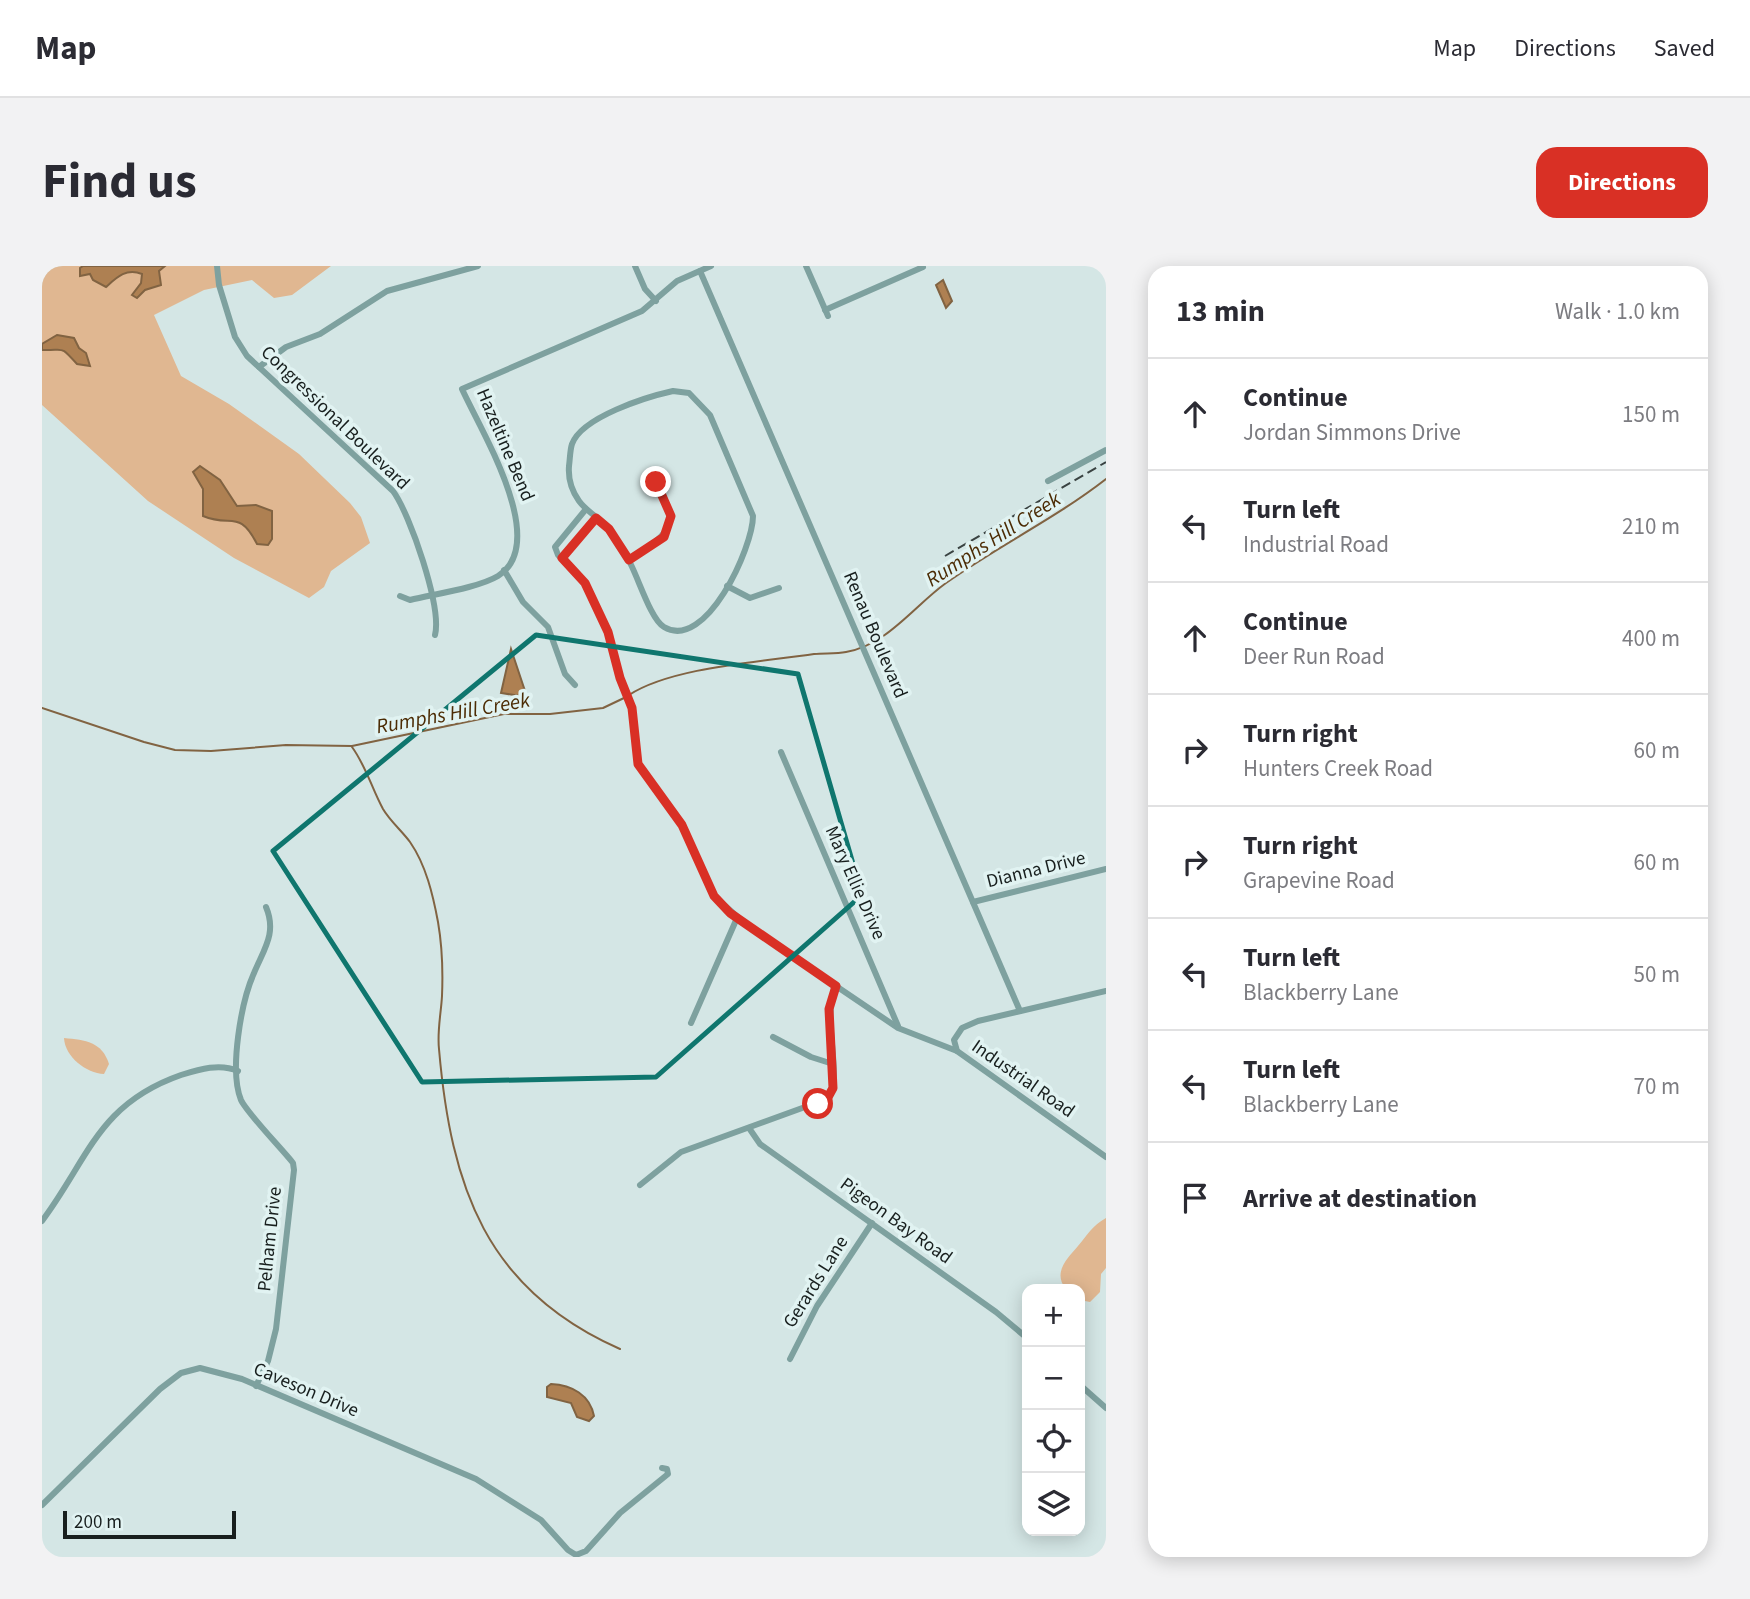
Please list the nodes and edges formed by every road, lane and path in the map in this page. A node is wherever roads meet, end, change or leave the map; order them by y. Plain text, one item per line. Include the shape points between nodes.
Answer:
1 (217, 266) edge
2 (478, 266) edge
3 (635, 266) edge
4 (711, 266) edge
5 (806, 266) edge
6 (923, 267) edge
7 (700, 271) junction
8 (656, 301) junction
9 (259, 367) junction
10 (1106, 450) edge
11 (1048, 481) dead end
12 (656, 482) dead end
13 (586, 509) junction
14 (596, 518) junction
15 (562, 558) junction
16 (629, 560) junction
17 (504, 570) junction
18 (726, 586) junction
19 (779, 588) dead end
20 (430, 595) junction
21 (400, 596) dead end
22 (435, 635) dead end
23 (575, 685) dead end
24 (781, 752) dead end
25 (1106, 869) edge
26 (973, 902) junction
27 (265, 907) dead end
28 (737, 918) junction
29 (836, 986) junction
30 (1106, 991) edge
31 (1020, 1011) junction
32 (691, 1023) dead end
33 (898, 1028) junction
34 (773, 1037) dead end
35 (957, 1051) junction
36 (833, 1064) junction
37 (239, 1071) junction
38 (749, 1128) junction
39 (1106, 1157) edge
40 (640, 1185) dead end
41 (42, 1221) edge
42 (872, 1223) junction
43 (1022, 1334) edge
44 (790, 1359) dead end
45 (256, 1386) junction
46 (1085, 1389) edge
47 (1106, 1408) edge
48 (662, 1468) dead end
49 (42, 1505) edge

1 - 9 street, Congressional Boulevard via 235,337
2 - 9 street via 387,291
3 - 8 street
4 - 7 street, Hazeltine Bend
5 - 6 street via 826,313
7 - 8 street, Hazeltine Bend via 677,281
7 - 26 street, Renau Boulevard
8 - 17 street, Hazeltine Bend via 462,389 516,509 517,548
9 - 20 street, Congressional Boulevard via 393,491 410,520
10 - 11 street
12 - 16 street via 669,505 669,527 664,537
13 - 14 street
13 - 15 street via 556,544
13 - 18 street via 571,488 569,472 572,444 584,427 652,396 689,393 710,415 753,516 749,543
14 - 15 street
14 - 16 street
15 - 28 street, Industrial Road via 585,583 608,632 632,708 638,764 682,825 714,896
16 - 18 street via 664,628 681,631 706,619
17 - 20 street via 490,579
17 - 23 street via 523,602 548,627 565,674
18 - 19 street via 750,598
20 - 21 street via 410,600
20 - 22 street, Congressional Boulevard
24 - 33 street, Mary Ellie Drive
25 - 26 street, Dianna Drive
26 - 31 street, Renau Boulevard
27 - 37 street, Pelham Drive via 270,936 239,1021
28 - 29 street, Industrial Road
28 - 32 street
29 - 33 street, Industrial Road
29 - 36 street via 829,1009
30 - 31 street, Industrial Road
31 - 35 street, Industrial Road via 962,1028 954,1040
33 - 35 street, Industrial Road
34 - 36 street
35 - 39 street, Industrial Road
36 - 38 street via 833,1088 827,1099
37 - 41 street via 227,1066 195,1070 160,1082 117,1111 98,1130
37 - 45 street, Pelham Drive via 241,1100 294,1170 276,1329
38 - 40 street via 681,1152
38 - 42 street, Pigeon Bay Road via 760,1144
42 - 43 street, Pigeon Bay Road
42 - 44 street, Gerards Lane via 817,1306
45 - 48 street, Caveson Drive via 476,1479 541,1520 576,1555 586,1551 620,1513 667,1474
45 - 49 street, Caveson Drive via 200,1368 181,1373 145,1402
46 - 47 street

